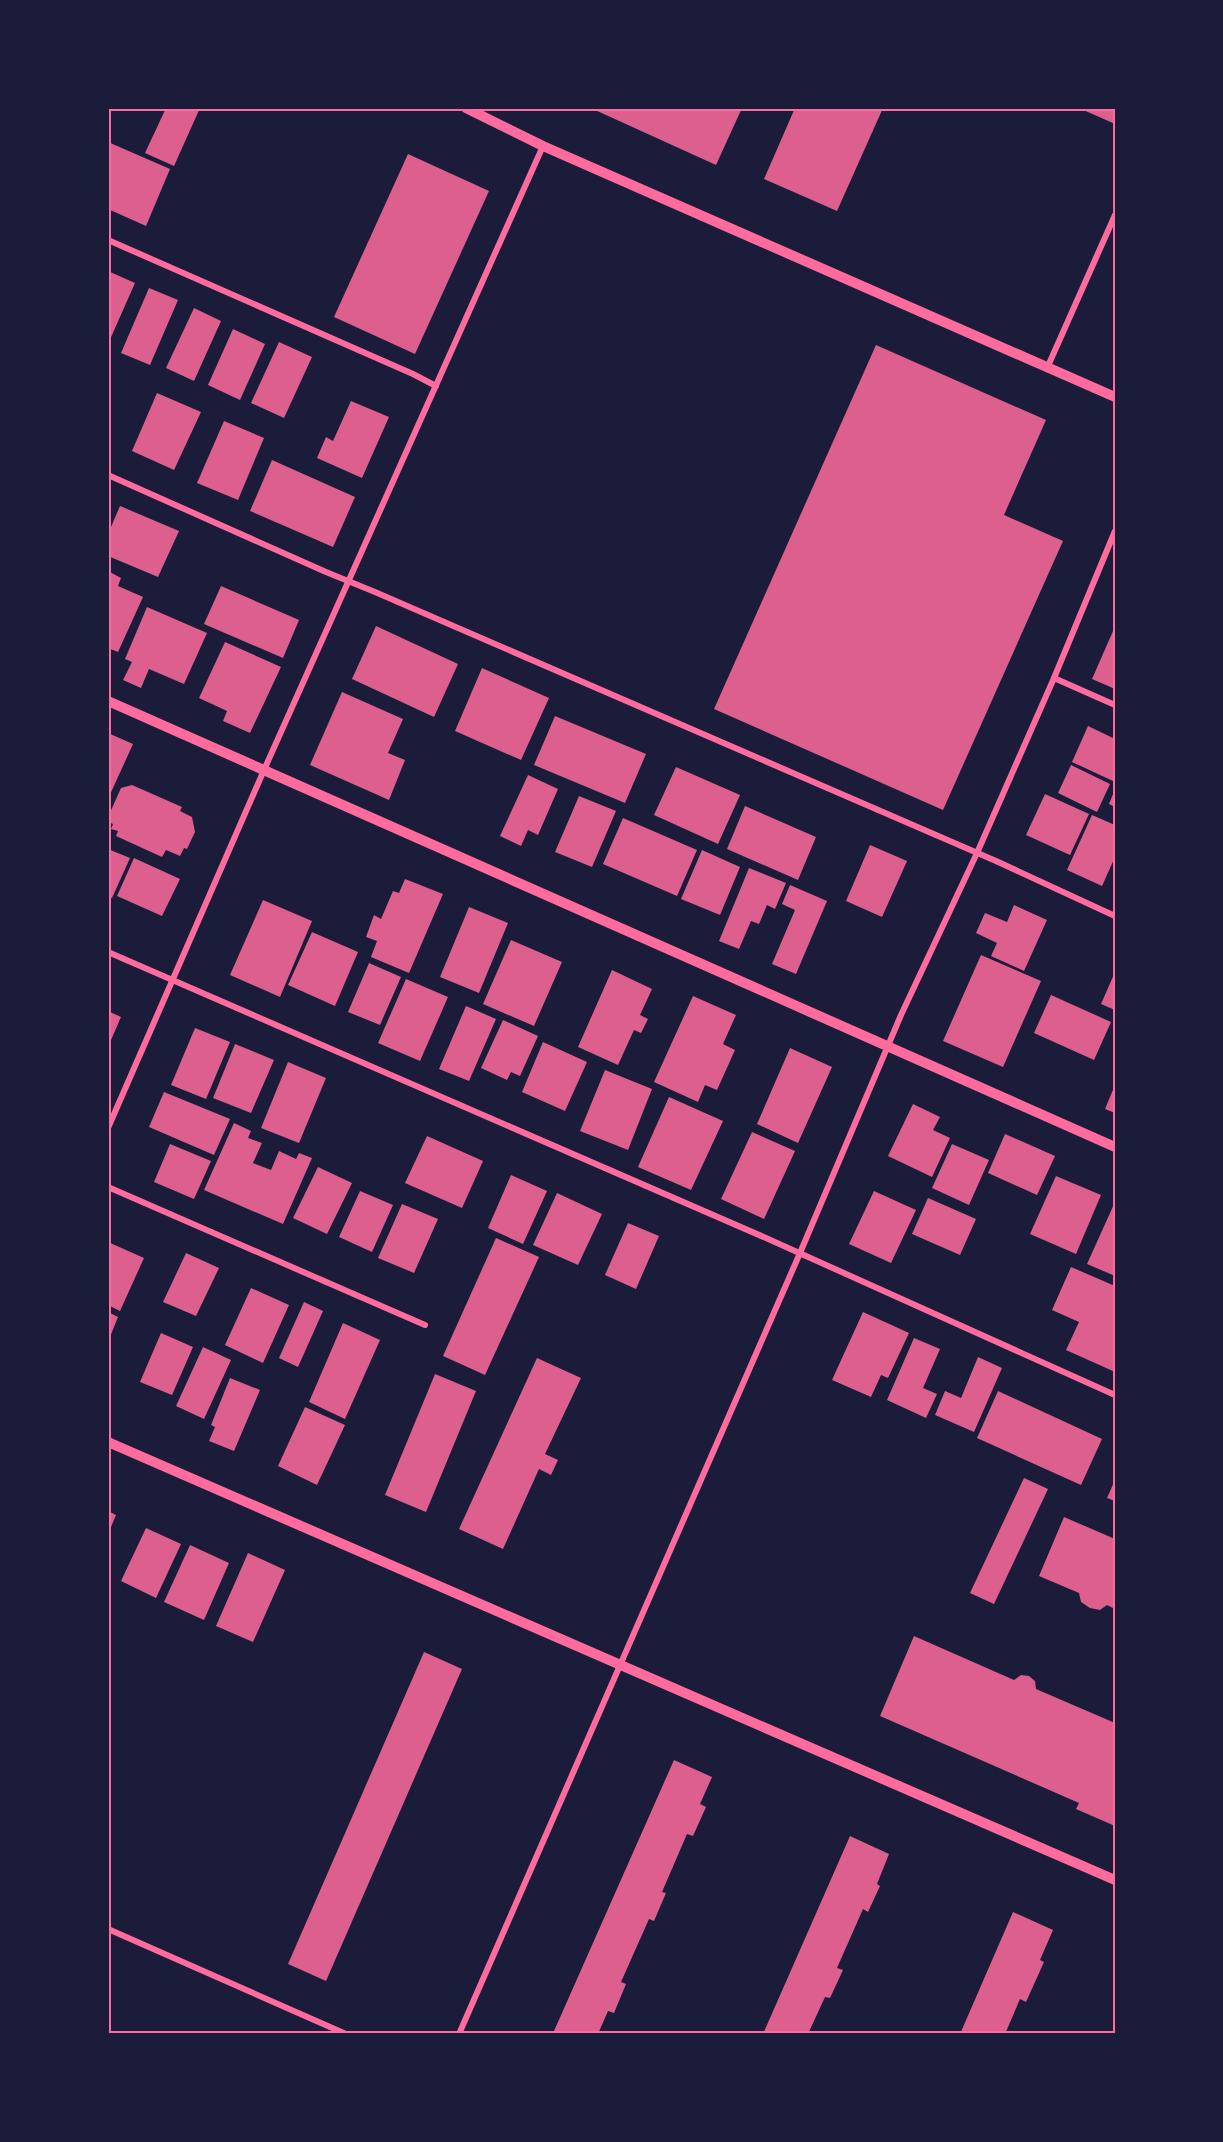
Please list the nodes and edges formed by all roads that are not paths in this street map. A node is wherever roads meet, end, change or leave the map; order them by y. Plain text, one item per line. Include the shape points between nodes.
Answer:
1 (466, 108) edge
2 (543, 146) junction
3 (1115, 215) edge
4 (108, 240) edge
5 (1048, 366) junction
6 (436, 386) junction
7 (1115, 397) edge
8 (108, 475) edge
9 (1115, 531) edge
10 (349, 581) junction
11 (1054, 678) junction
12 (108, 701) edge
13 (1115, 705) edge
14 (264, 770) junction
15 (977, 853) junction
16 (1115, 916) edge
17 (108, 952) edge
18 (172, 980) junction
19 (887, 1047) junction
20 (108, 1128) edge
21 (1115, 1147) edge
22 (108, 1187) edge
23 (800, 1253) junction
24 (425, 1325) dead end
25 (1115, 1395) edge
26 (108, 1442) edge
27 (621, 1664) junction
28 (1115, 1880) edge
29 (108, 1929) edge
30 (346, 2034) edge
31 (459, 2034) edge

1 - 2 street
2 - 5 street
2 - 6 street
3 - 5 street
4 - 6 street
5 - 7 street
6 - 10 street
8 - 10 street
9 - 11 street
10 - 14 street
10 - 15 street
11 - 13 street
11 - 15 street
12 - 14 street
14 - 18 street
14 - 19 street
15 - 16 street
15 - 19 street
17 - 18 street
18 - 20 street
18 - 23 street
19 - 21 street
19 - 23 street
22 - 24 street
23 - 25 street
23 - 27 street
26 - 27 street
27 - 28 street
27 - 31 street
29 - 30 street

